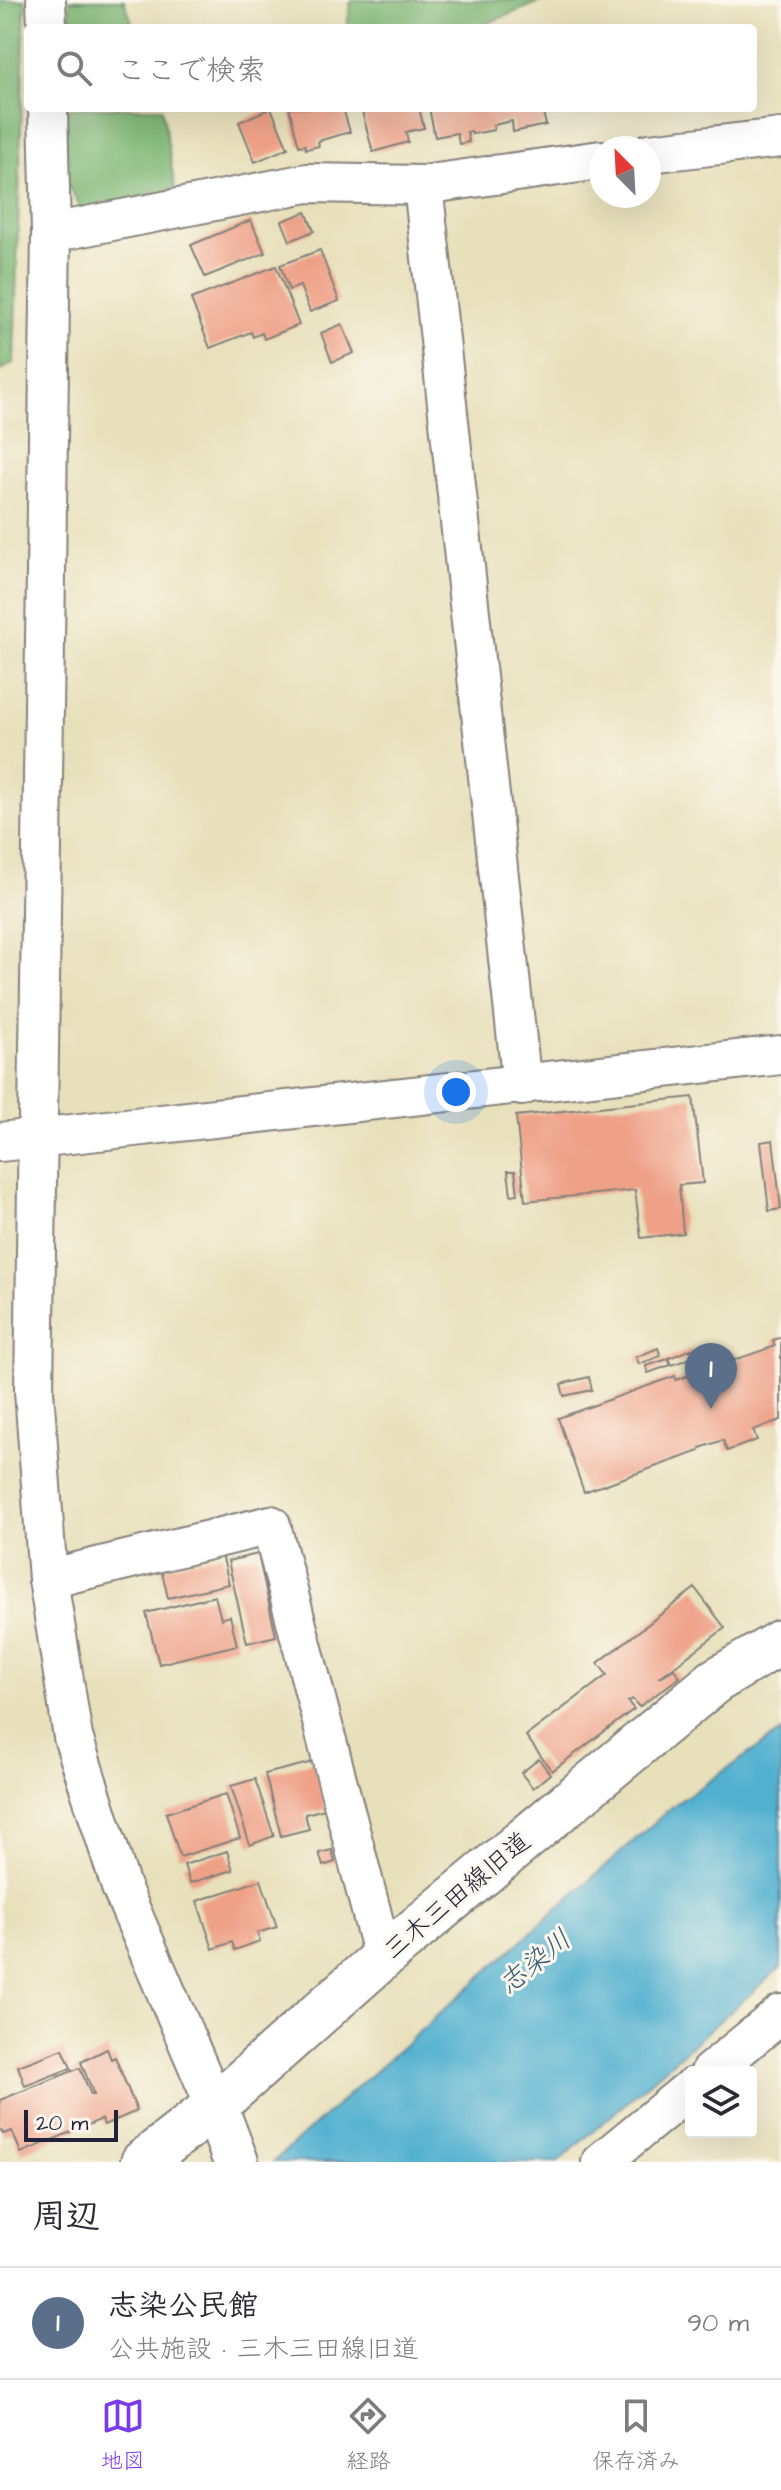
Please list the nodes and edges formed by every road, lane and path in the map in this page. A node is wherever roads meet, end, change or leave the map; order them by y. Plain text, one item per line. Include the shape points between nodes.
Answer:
1 (46, 0) edge
2 (47, 24) edge
3 (48, 112) edge
4 (781, 138) edge
5 (661, 152) edge
6 (589, 162) edge
7 (423, 185) junction
8 (51, 233) junction
9 (781, 1055) edge
10 (522, 1086) junction
11 (18, 1140) edge
12 (48, 1579) junction
13 (781, 1642) edge
14 (383, 1957) junction
15 (781, 2014) edge
16 (717, 2066) edge
17 (685, 2093) edge
18 (215, 2106) junction
19 (143, 2162) edge
20 (236, 2162) edge
21 (601, 2162) edge

1 - 2 street
3 - 8 street
4 - 5 street
6 - 7 street
7 - 8 street via 307,183
7 - 10 street
8 - 11 street
9 - 10 street
10 - 11 street
11 - 12 street
12 - 14 street via 271,1525
12 - 18 street via 73,1737 121,1887
13 - 14 street, 三木三田線旧道 via 715,1681
14 - 18 street, 三木三田線旧道
15 - 16 street
17 - 21 street
18 - 19 street, 三木三田線旧道
18 - 20 street

